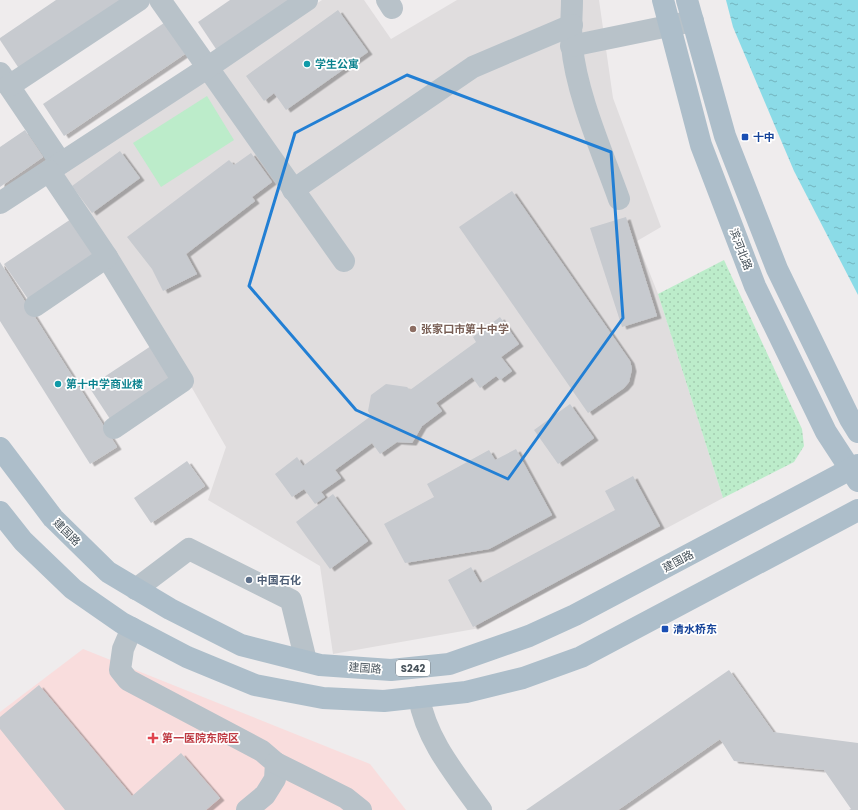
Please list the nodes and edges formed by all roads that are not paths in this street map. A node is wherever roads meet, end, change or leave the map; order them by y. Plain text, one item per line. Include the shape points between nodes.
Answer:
1 (139, 0) edge
2 (160, 0) edge
3 (307, 0) edge
4 (572, 0) edge
5 (664, 0) edge
6 (687, 0) edge
7 (693, 21) junction
8 (670, 26) junction
9 (572, 35) junction
10 (209, 72) junction
11 (4, 79) edge
12 (55, 167) junction
13 (293, 190) junction
14 (619, 199) dead end
15 (0, 203) edge
16 (107, 258) junction
17 (344, 261) dead end
18 (36, 306) dead end
19 (114, 428) dead end
20 (858, 432) edge
21 (0, 448) edge
22 (855, 472) edge
23 (858, 510) edge
24 (0, 512) edge
25 (136, 588) junction
26 (132, 628) junction
27 (306, 661) junction
28 (419, 697) junction
29 (276, 763) junction
30 (247, 810) edge
31 (361, 810) edge
32 (481, 810) edge

1 - 11 street
2 - 10 street
3 - 10 street
4 - 9 street
5 - 8 main road, 滨河北路
6 - 7 main road
7 - 8 street
7 - 20 main road via 725,136 774,262
8 - 9 street
8 - 22 main road, 滨河北路 via 701,145 755,286 826,432
9 - 13 street via 473,67
9 - 14 street via 575,68
10 - 12 street
10 - 13 street
11 - 12 street
12 - 15 street
12 - 16 street
13 - 17 street
16 - 18 street
16 - 19 street via 183,381
21 - 25 main road, 建国路 / S242 via 53,518 108,572
22 - 27 main road, 建国路 / S242 via 575,616 529,636 449,664 391,670 320,665
23 - 28 main road via 581,658 523,678 466,692
24 - 26 main road via 23,541 73,588
25 - 27 main road, 建国路 / S242 via 170,609 241,645
25 - 27 street via 189,549 291,600
26 - 28 main road via 187,657 255,685 323,698 384,701
26 - 29 street via 120,670 128,680 262,751
28 - 32 street via 421,713 428,730 448,764
29 - 30 street via 275,779 265,795
29 - 31 street via 346,798

